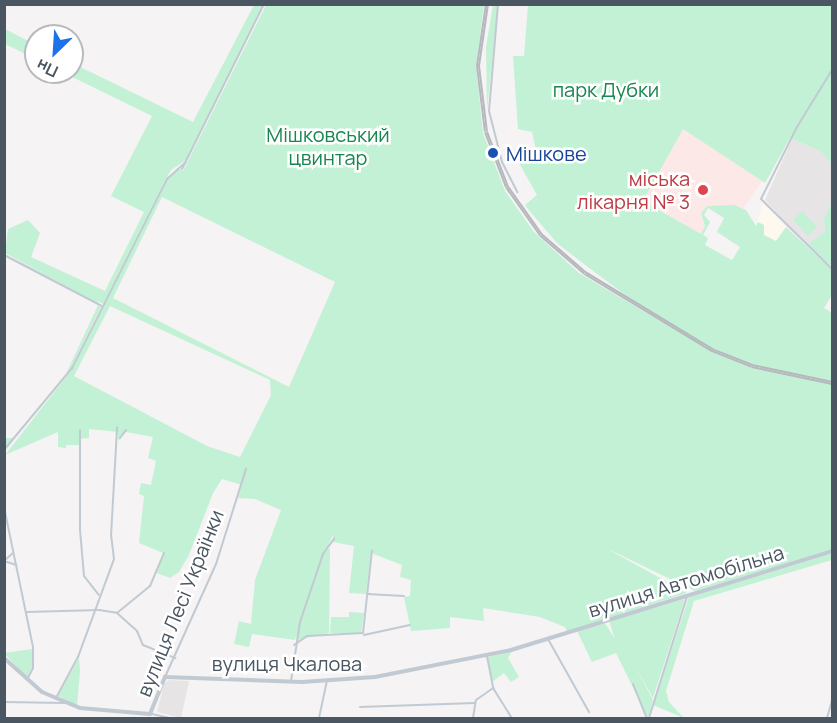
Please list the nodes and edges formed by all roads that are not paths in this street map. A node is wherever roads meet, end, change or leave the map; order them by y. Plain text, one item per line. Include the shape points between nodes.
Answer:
1 (264, 4) edge
2 (498, 4) edge
3 (832, 70) edge
4 (186, 162) junction
5 (182, 169) dead end
6 (517, 192) dead end
7 (4, 255) edge
8 (832, 269) edge
9 (103, 304) junction
10 (117, 427) dead end
11 (80, 430) dead end
12 (126, 430) dead end
13 (119, 441) junction
14 (4, 450) edge
15 (246, 470) dead end
16 (4, 507) edge
17 (334, 539) dead end
18 (372, 550) dead end
19 (832, 551) edge
20 (13, 553) junction
21 (164, 553) dead end
22 (4, 561) edge
23 (17, 565) junction
24 (690, 593) junction
25 (366, 594) junction
26 (99, 595) junction
27 (404, 596) dead end
28 (97, 603) junction
29 (94, 610) junction
30 (103, 610) junction
31 (27, 612) junction
32 (117, 613) junction
33 (410, 625) dead end
34 (362, 634) junction
35 (548, 639) junction
36 (294, 645) junction
37 (487, 655) junction
38 (4, 658) edge
39 (174, 658) junction
40 (165, 677) junction
41 (27, 680) junction
42 (327, 680) junction
43 (291, 681) junction
44 (633, 684) dead end
45 (493, 688) junction
46 (56, 698) junction
47 (832, 700) edge
48 (4, 702) edge
49 (68, 703) junction
50 (475, 703) junction
51 (360, 707) dead end
52 (589, 712) dead end
53 (150, 714) junction
54 (141, 716) edge
55 (169, 718) edge
56 (319, 718) edge
57 (472, 718) edge
58 (512, 718) edge
59 (648, 718) edge
60 (827, 718) edge

1 - 4 street
2 - 6 street via 489,111 502,162
3 - 8 street via 797,127 761,199
4 - 5 street
4 - 9 street via 167,179
7 - 9 street
9 - 14 street via 67,375
10 - 13 street
11 - 26 street via 84,576
12 - 13 street
13 - 26 street via 113,475 114,560
15 - 39 street, вулиця Лесі Українки via 216,564
16 - 20 street
17 - 36 street via 322,558
18 - 25 street
19 - 24 street, вулиця Автомобільна
20 - 22 street
20 - 23 street
21 - 32 street via 150,586
22 - 23 street
23 - 31 street
24 - 35 street, вулиця Автомобільна
24 - 59 street
25 - 27 street
25 - 34 street
26 - 28 street
28 - 29 street
28 - 30 street
29 - 30 street
29 - 31 street
29 - 46 street via 78,657
30 - 32 street
31 - 41 street via 34,657
32 - 39 street via 137,631 142,645
33 - 34 street
34 - 36 street via 307,636
35 - 37 street, вулиця Чкалова
35 - 52 street
36 - 43 street
37 - 42 street, вулиця Чкалова via 368,679
37 - 45 street
38 - 41 street
39 - 40 street, вулиця Лесі Українки
40 - 43 street, вулиця Чкалова
40 - 53 street, вулиця Лесі Українки
41 - 46 street
42 - 43 street, вулиця Чкалова
42 - 56 street
44 - 59 street
45 - 50 street
45 - 58 street
46 - 49 street
47 - 60 street
48 - 49 street
49 - 54 street via 87,710
50 - 51 street
50 - 57 street
53 - 54 street
53 - 55 street

